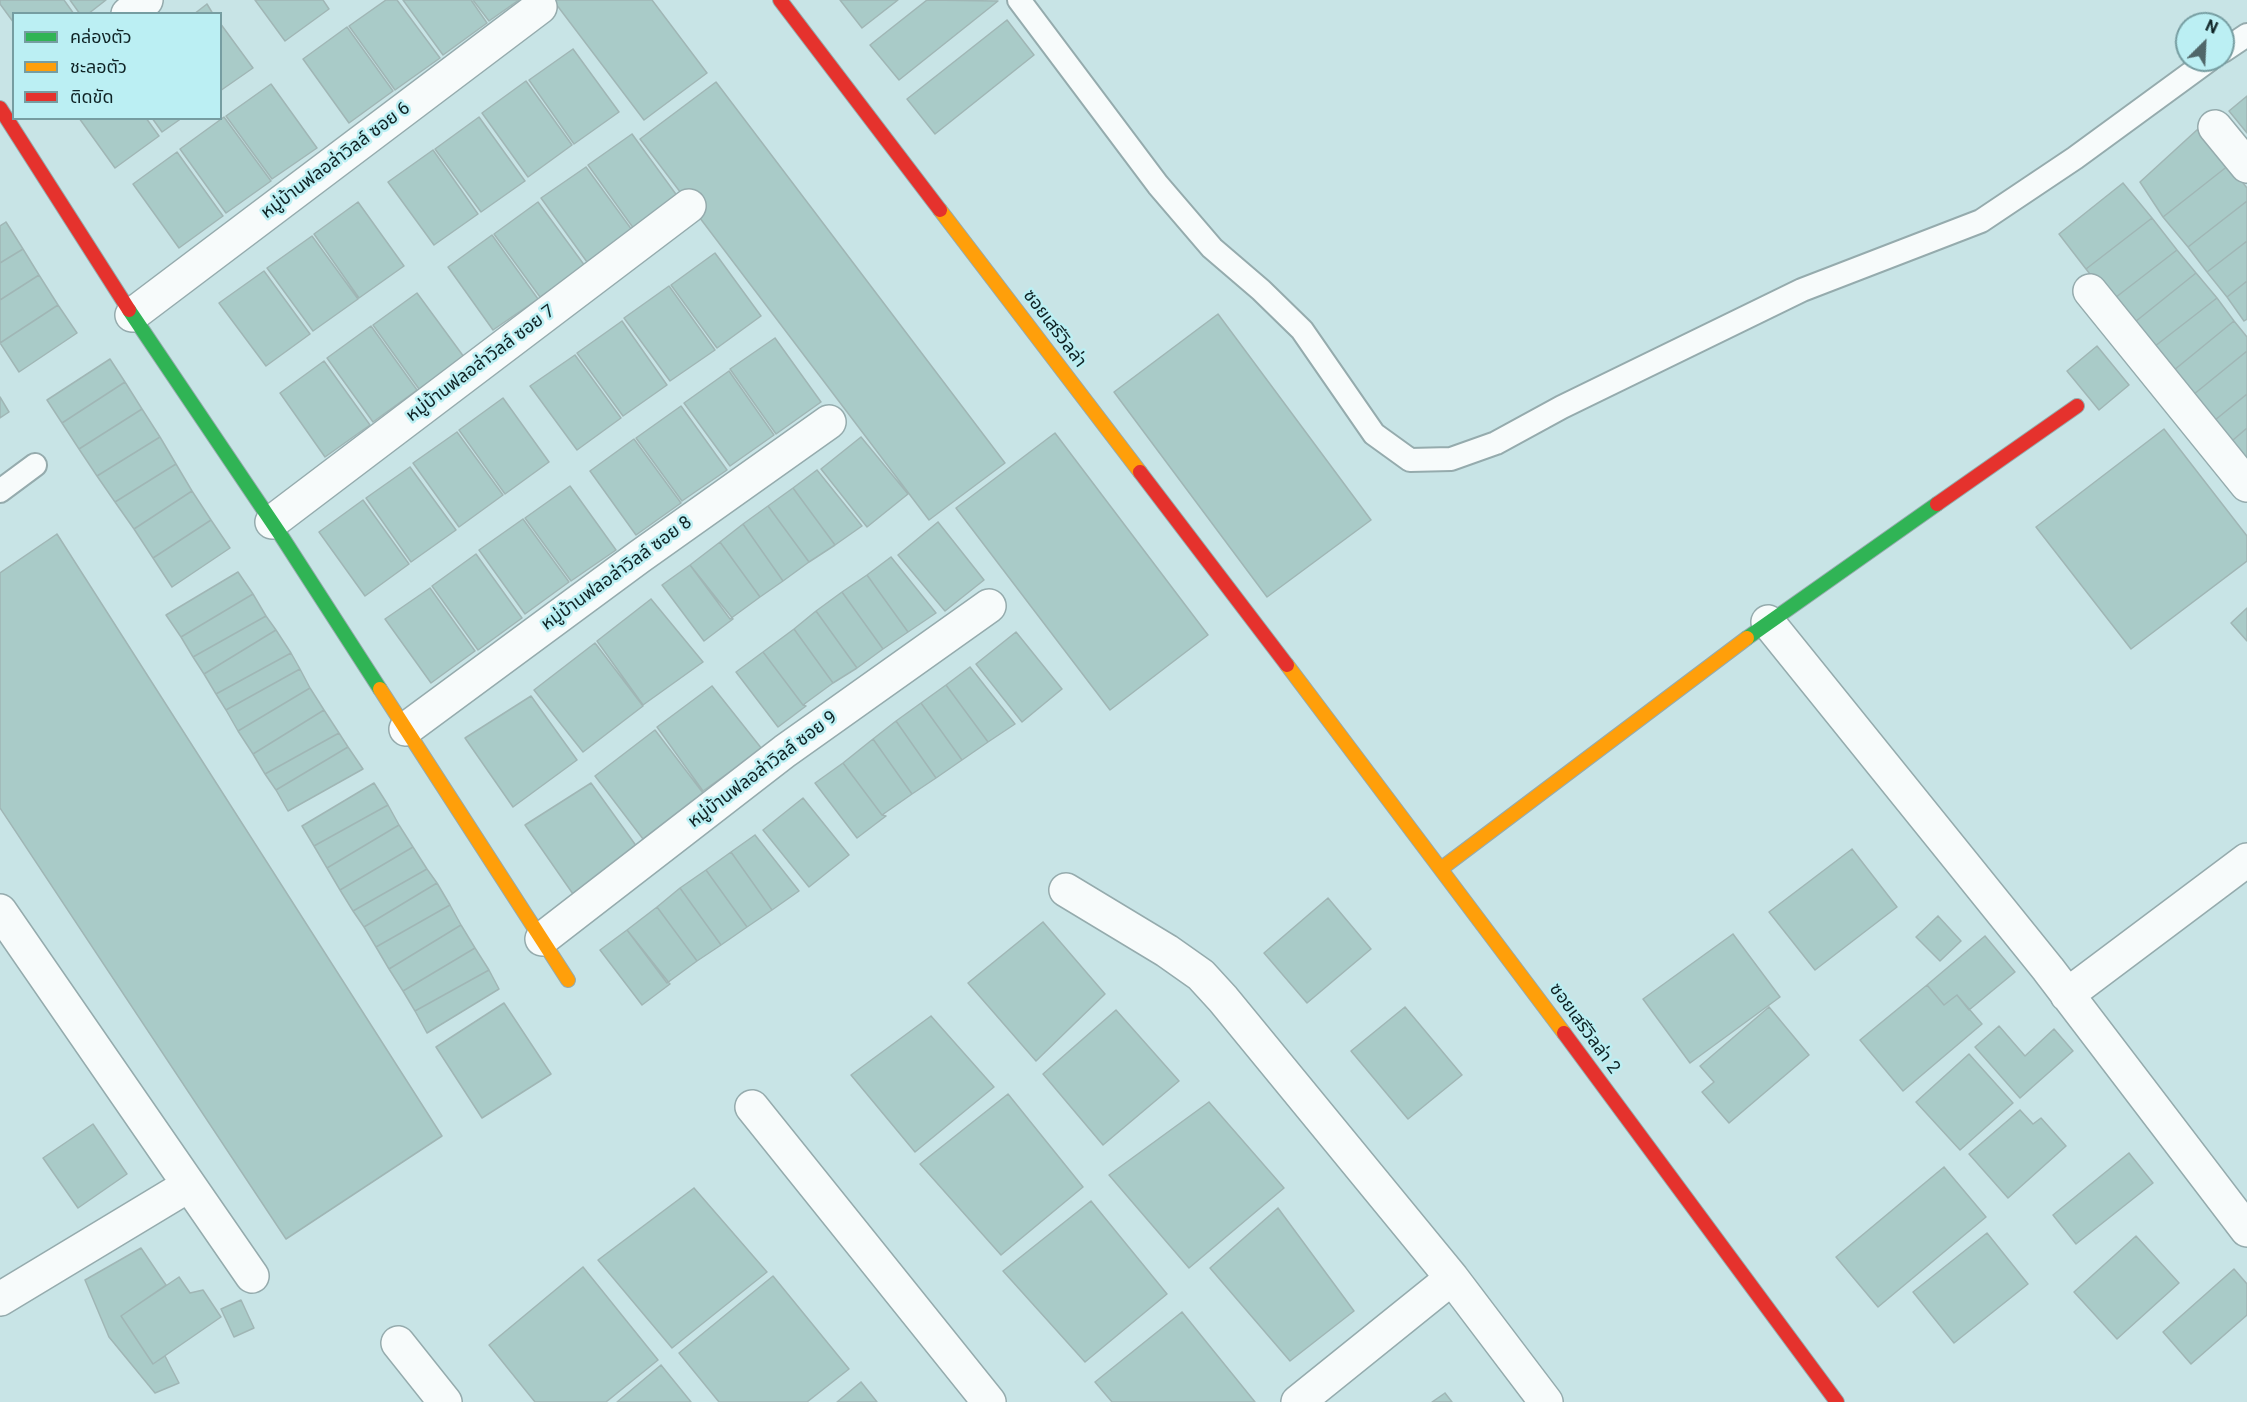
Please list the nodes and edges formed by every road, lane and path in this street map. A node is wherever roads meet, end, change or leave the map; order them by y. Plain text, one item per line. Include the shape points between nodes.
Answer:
1 (146, 0) edge
2 (780, 0) edge
3 (1019, 0) edge
4 (540, 7) dead end
5 (131, 12) edge
6 (2193, 72) edge
7 (0, 107) edge
8 (2215, 127) dead end
9 (2247, 166) edge
10 (689, 206) dead end
11 (2090, 291) dead end
12 (132, 315) junction
13 (2077, 406) dead end
14 (829, 422) dead end
15 (35, 465) dead end
16 (2247, 485) edge
17 (0, 491) edge
18 (272, 522) junction
19 (989, 606) dead end
20 (1768, 622) junction
21 (1298, 679) joint
22 (406, 729) junction
23 (2247, 860) edge
24 (1442, 868) junction
25 (1066, 890) dead end
26 (0, 911) edge
27 (542, 939) junction
28 (568, 980) dead end
29 (2067, 995) junction
30 (752, 1107) dead end
31 (189, 1185) junction
32 (2247, 1230) edge
33 (252, 1276) dead end
34 (1452, 1278) junction
35 (0, 1299) edge
36 (398, 1343) dead end
37 (445, 1402) edge
38 (989, 1402) edge
39 (1298, 1402) edge
40 (1546, 1402) edge
41 (1837, 1402) edge

1 - 5 street
2 - 21 street, ซอยเสรีวิลล่า
3 - 6 lane via 1165,194 1212,249 1302,330 1374,434 1410,460 1451,459 1496,444 1562,407 1802,290 1981,221
4 - 12 street, หมู่บ้านฟลอล่าวิลล์ ซอย 6
7 - 12 street
8 - 9 street
10 - 18 street, หมู่บ้านฟลอล่าวิลล์ ซอย 7
11 - 16 street
12 - 18 street
13 - 20 street
14 - 22 street, หมู่บ้านฟลอล่าวิลล์ ซอย 8
15 - 17 lane
18 - 22 street
19 - 27 street, หมู่บ้านฟลอล่าวิลล์ ซอย 9 via 785,751
20 - 24 street
20 - 29 street
21 - 24 street, ซอยเสรีวิลล่า 2
22 - 27 street
23 - 29 street
24 - 41 street, ซอยเสรีวิลล่า 2
25 - 34 street via 1201,975
26 - 31 street
27 - 28 street
29 - 32 street
30 - 38 street
31 - 33 street
31 - 35 street
34 - 39 street
34 - 40 street
36 - 37 street

